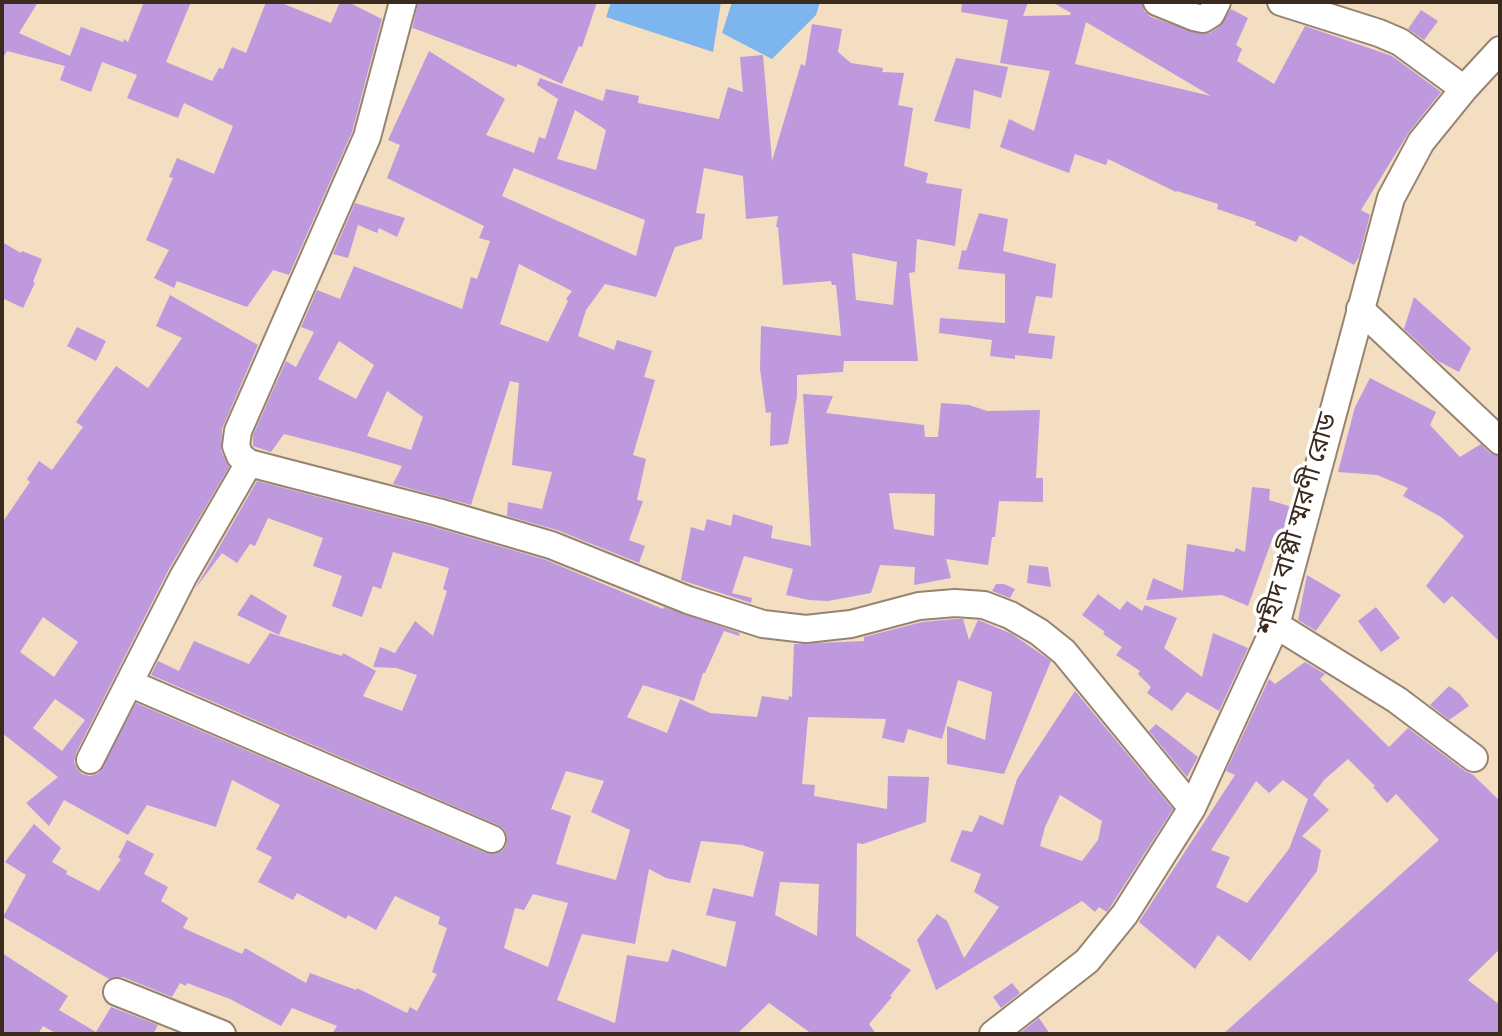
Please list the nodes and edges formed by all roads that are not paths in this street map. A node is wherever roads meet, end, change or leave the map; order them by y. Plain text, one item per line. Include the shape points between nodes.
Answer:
1 (403, 2) edge
2 (1157, 2) edge
3 (1217, 2) edge
4 (1281, 2) edge
5 (1500, 50) edge
6 (1464, 89) junction
7 (1360, 309) junction
8 (1500, 442) edge
9 (249, 463) junction
10 (1276, 625) junction
11 (129, 683) junction
12 (1474, 758) dead end
13 (90, 760) dead end
14 (1192, 808) junction
15 (492, 839) dead end
16 (117, 992) dead end
17 (222, 1034) edge
18 (993, 1034) edge

1 - 9 street via 367,137 238,431 236,446
2 - 3 street via 1203,19
4 - 6 street via 1400,42
5 - 6 street, শহীদ বাপ্পী স্মরণী রোড
6 - 7 street, শহীদ বাপ্পী স্মরণী রোড via 1421,142 1391,198
7 - 8 street
7 - 10 street, শহীদ বাপ্পী স্মরণী রোড
9 - 11 street
9 - 14 street via 551,545 688,600 763,624 806,629 851,624 919,606 984,605 1010,615 1064,652
10 - 12 street via 1397,700
10 - 14 street, শহীদ বাপ্পী স্মরণী রোড
11 - 13 street
11 - 15 street
14 - 18 street, শহীদ বাপ্পী স্মরণী রোড via 1125,914 1087,961
16 - 17 street

